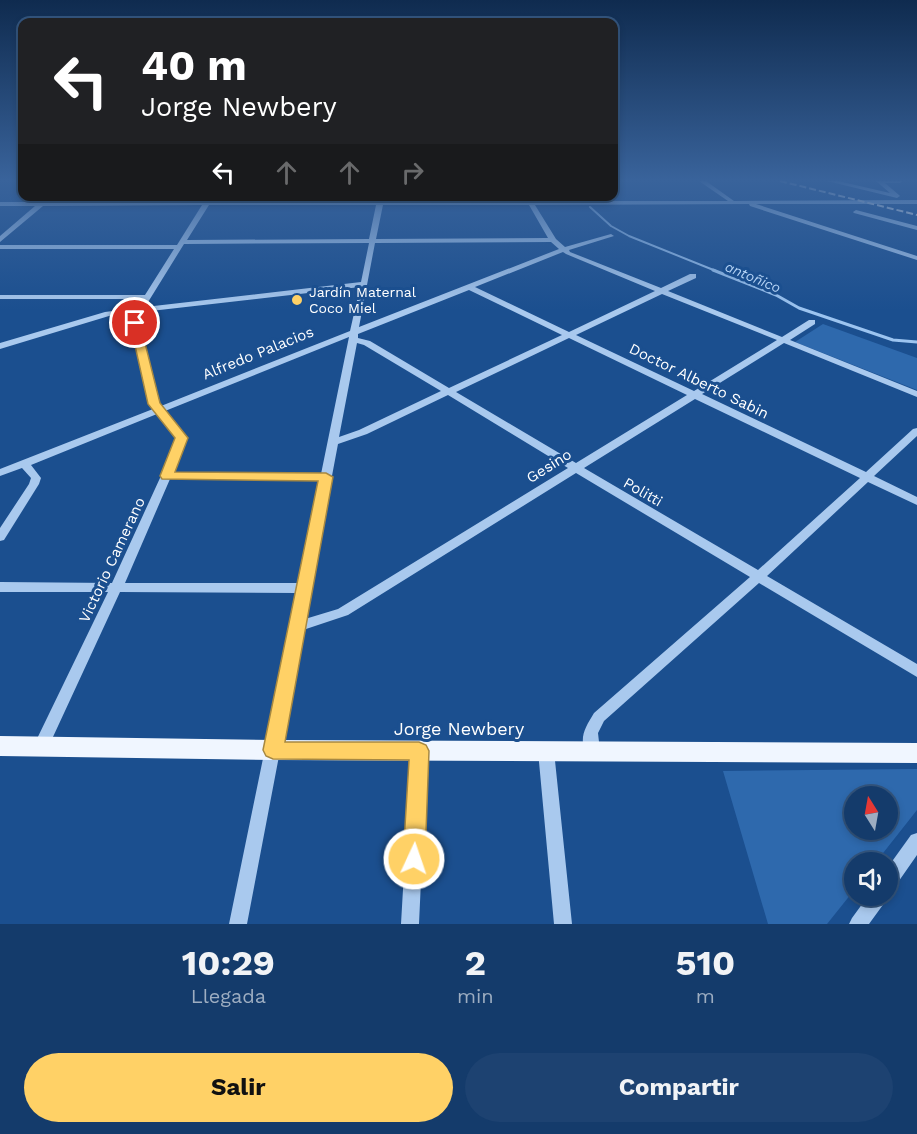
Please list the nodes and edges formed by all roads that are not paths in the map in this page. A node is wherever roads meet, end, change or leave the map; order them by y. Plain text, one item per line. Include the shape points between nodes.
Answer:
1 (18, 224) edge
2 (193, 224) edge
3 (375, 224) edge
4 (543, 224) edge
5 (814, 224) edge
6 (901, 224) edge
7 (917, 228) edge
8 (611, 236) dead end
9 (0, 240) edge
10 (553, 240) junction
11 (372, 241) junction
12 (180, 244) junction
13 (0, 247) edge
14 (562, 250) junction
15 (917, 250) edge
16 (908, 255) junction
17 (917, 258) edge
18 (693, 276) dead end
19 (362, 284) junction
20 (469, 287) junction
21 (661, 291) junction
22 (0, 297) edge
23 (146, 297) junction
24 (137, 311) junction
25 (812, 322) dead end
26 (568, 334) junction
27 (353, 335) junction
28 (785, 341) junction
29 (0, 346) edge
30 (448, 391) junction
31 (917, 394) edge
32 (692, 395) junction
33 (157, 410) junction
34 (917, 430) edge
35 (333, 442) junction
36 (24, 463) junction
37 (574, 469) junction
38 (0, 473) edge
39 (166, 476) junction
40 (326, 477) junction
41 (866, 477) junction
42 (917, 501) edge
43 (0, 537) edge
44 (758, 576) junction
45 (0, 587) edge
46 (116, 588) junction
47 (305, 588) junction
48 (298, 626) junction
49 (917, 671) edge
50 (0, 746) edge
51 (41, 747) junction
52 (273, 750) junction
53 (419, 751) junction
54 (546, 751) junction
55 (592, 751) junction
56 (917, 753) edge
57 (917, 841) edge
58 (898, 868) edge
59 (872, 906) edge
60 (238, 924) edge
61 (411, 924) edge
62 (563, 924) edge
63 (858, 924) edge

1 - 9 street
2 - 12 street
3 - 11 street
4 - 10 street
5 - 16 street
6 - 7 street
8 - 14 street, Alfredo Palacios
10 - 11 street
10 - 14 street
11 - 12 street
11 - 19 street
12 - 13 street
12 - 23 street
14 - 20 street, Alfredo Palacios
14 - 21 street
15 - 16 street
16 - 17 street
18 - 21 street
19 - 24 street
19 - 27 street
20 - 26 street, Doctor Alberto Sabin
20 - 27 street, Alfredo Palacios
21 - 26 street
21 - 28 street
22 - 23 street
23 - 24 street
24 - 29 street via 108,314
24 - 33 street, Victorio Camerano via 135,323
25 - 28 street, Gesino
26 - 30 street
26 - 32 street, Doctor Alberto Sabin
27 - 30 street, Politti
27 - 33 street, Alfredo Palacios
27 - 35 street
28 - 31 street
28 - 32 street, Gesino
30 - 35 street via 363,432
30 - 37 street, Politti
32 - 37 street, Gesino
32 - 41 street, Doctor Alberto Sabin
33 - 36 street, Alfredo Palacios
33 - 39 street, Victorio Camerano via 181,438
34 - 41 street
35 - 40 street
36 - 38 street, Alfredo Palacios
36 - 43 street via 36,478
37 - 44 street, Politti
37 - 48 street, Gesino via 343,612
39 - 40 street
39 - 46 street, Victorio Camerano
40 - 47 street
41 - 42 street, Doctor Alberto Sabin
41 - 44 street
44 - 49 street, Politti
44 - 55 street via 599,717 590,732
45 - 46 street
46 - 47 street
46 - 51 street, Victorio Camerano
47 - 48 street
48 - 52 street
50 - 51 main road, Jorge Newbery
51 - 52 main road, Jorge Newbery
52 - 53 main road, Jorge Newbery
52 - 60 street
53 - 54 main road, Jorge Newbery
53 - 61 street
54 - 55 main road, Jorge Newbery
54 - 62 street
55 - 56 main road, Jorge Newbery
57 - 58 street
59 - 63 street

